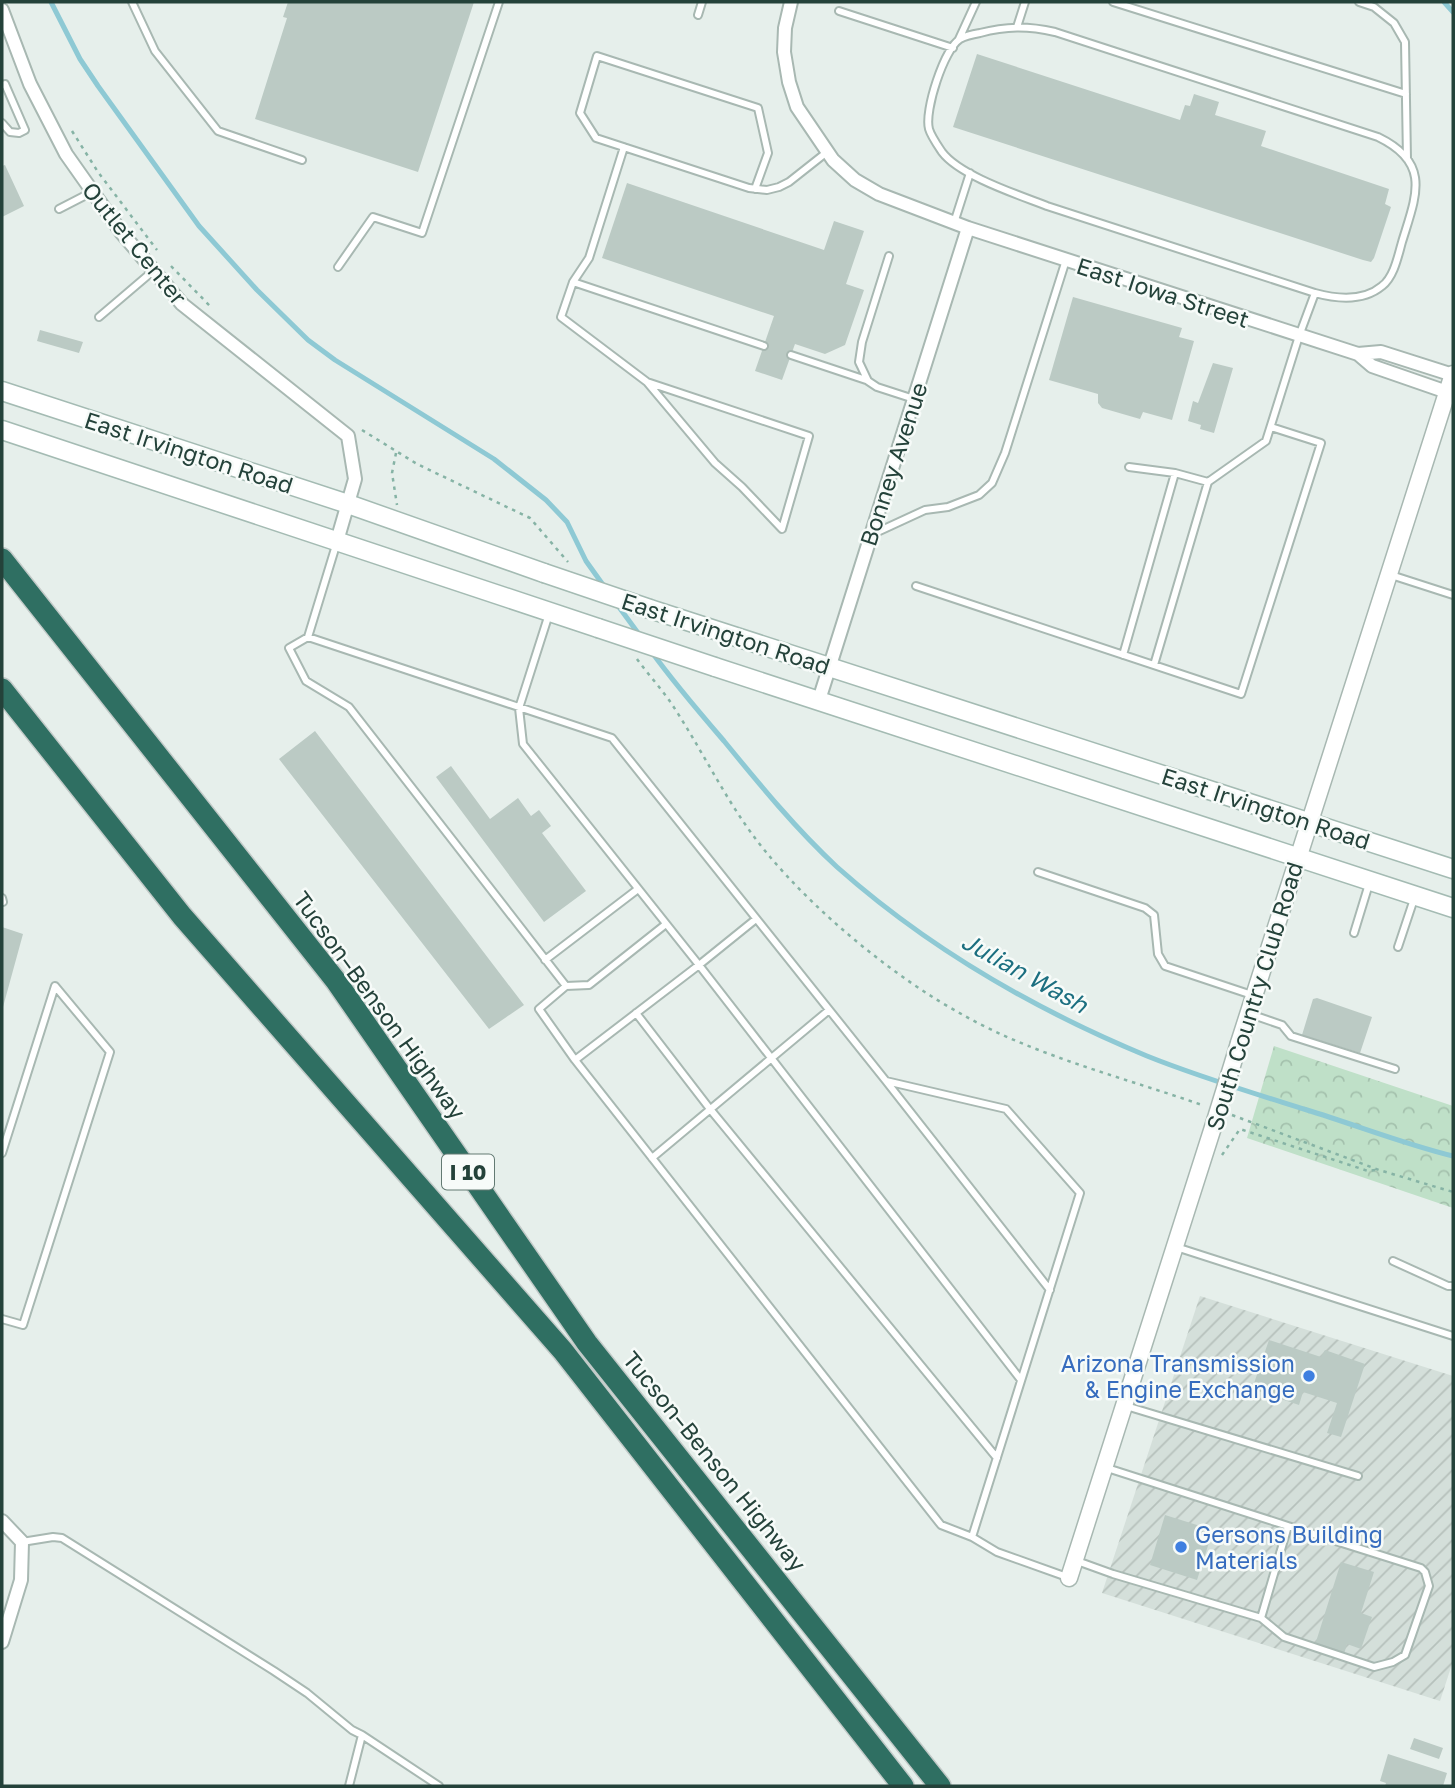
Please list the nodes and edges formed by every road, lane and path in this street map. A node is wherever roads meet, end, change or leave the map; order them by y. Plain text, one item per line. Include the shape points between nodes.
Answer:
1 (132, 2) edge
2 (499, 2) edge
3 (702, 2) edge
4 (791, 2) edge
5 (976, 2) edge
6 (1025, 2) edge
7 (1113, 2) edge
8 (1359, 2) edge
9 (2, 10) edge
10 (839, 11) dead end
11 (698, 15) dead end
12 (1017, 27) junction
13 (959, 39) junction
14 (953, 48) junction
15 (3, 85) edge
16 (1406, 94) junction
17 (2, 123) edge
18 (69, 127) dead end
19 (624, 147) junction
20 (827, 152) junction
21 (1407, 159) junction
22 (302, 160) dead end
23 (970, 173) junction
24 (755, 189) junction
25 (92, 192) junction
26 (59, 209) dead end
27 (954, 223) junction
28 (968, 228) junction
29 (156, 249) dead end
30 (889, 256) dead end
31 (165, 260) dead end
32 (1066, 260) junction
33 (338, 267) dead end
34 (153, 271) junction
35 (573, 282) junction
36 (1315, 293) junction
37 (213, 309) dead end
38 (99, 317) dead end
39 (1299, 336) junction
40 (764, 346) dead end
41 (1358, 354) junction
42 (791, 355) dead end
43 (1453, 374) edge
44 (868, 381) junction
45 (647, 382) junction
46 (2, 390) edge
47 (1447, 392) junction
48 (914, 398) junction
49 (1271, 427) junction
50 (2, 430) edge
51 (362, 430) dead end
52 (396, 453) junction
53 (417, 464) dead end
54 (1129, 467) dead end
55 (1175, 473) junction
56 (1208, 482) junction
57 (348, 504) junction
58 (397, 505) dead end
59 (871, 535) junction
60 (337, 541) junction
61 (2, 559) edge
62 (1389, 574) junction
63 (916, 586) dead end
64 (1453, 595) edge
65 (550, 612) junction
66 (307, 637) junction
67 (1123, 655) junction
68 (1154, 665) junction
69 (830, 667) junction
70 (2, 689) edge
71 (819, 700) junction
72 (519, 708) junction
73 (1310, 822) junction
74 (766, 853) dead end
75 (1298, 857) junction
76 (1453, 869) edge
77 (1038, 872) dead end
78 (1370, 880) junction
79 (638, 889) junction
80 (1415, 895) junction
81 (1453, 908) edge
82 (756, 919) junction
83 (666, 924) junction
84 (1354, 933) dead end
85 (1398, 947) dead end
86 (545, 960) junction
87 (699, 965) junction
88 (566, 986) junction
89 (1254, 996) junction
90 (829, 1010) junction
91 (636, 1013) junction
92 (1248, 1014) junction
93 (771, 1058) junction
94 (575, 1060) junction
95 (1395, 1069) dead end
96 (886, 1081) junction
97 (1205, 1106) dead end
98 (710, 1109) junction
99 (1220, 1117) junction
100 (1205, 1150) junction
101 (2, 1153) edge
102 (652, 1158) junction
103 (1380, 1170) junction
104 (1453, 1192) edge
105 (1174, 1247) junction
106 (1392, 1261) dead end
107 (1453, 1286) edge
108 (1050, 1290) junction
109 (2, 1319) edge
110 (1453, 1336) edge
111 (1021, 1380) junction
112 (1124, 1405) junction
113 (997, 1458) junction
114 (1104, 1468) junction
115 (1359, 1476) dead end
116 (2, 1521) edge
117 (1288, 1526) junction
118 (972, 1537) junction
119 (22, 1542) junction
120 (1075, 1560) junction
121 (1069, 1578) joint
122 (1261, 1618) junction
123 (2, 1642) edge
124 (362, 1735) junction
125 (939, 1784) edge
126 (349, 1786) edge
127 (439, 1786) edge
128 (903, 1786) edge

1 - 22 lane via 155,51 218,131
2 - 33 lane via 422,233 373,217
3 - 11 lane
4 - 20 street, East Iowa Street via 784,52 789,82 797,107
5 - 13 lane
6 - 12 lane
7 - 16 lane
8 - 16 lane via 1394,23 1405,42
9 - 25 street, Outlet Center via 30,84 66,154
10 - 14 lane
12 - 13 lane
12 - 21 lane via 1055,32 1353,129 1396,146
13 - 14 lane
14 - 23 lane via 929,102 929,128 943,154
15 - 17 lane via 25,130 10,132
16 - 21 lane
18 - 29 path
19 - 24 lane
19 - 24 lane via 596,138 580,113 597,56 758,108 768,153
19 - 35 lane via 589,258
20 - 24 lane via 789,182
20 - 27 street, East Iowa Street via 855,180 879,194
21 - 36 lane via 1417,186 1387,280 1356,298
23 - 27 lane
23 - 36 lane via 1047,206
25 - 26 lane
25 - 34 street, Outlet Center
27 - 28 street, East Iowa Street
28 - 32 street, East Iowa Street
28 - 48 street, Bonney Avenue
30 - 44 lane via 859,353
31 - 37 path
32 - 39 street, East Iowa Street
32 - 59 lane via 992,483 979,495 925,510
34 - 38 lane
34 - 57 street, Outlet Center via 182,304 348,436 355,479
35 - 40 lane
35 - 45 lane via 561,317
36 - 39 lane
39 - 41 street, East Iowa Street
39 - 49 lane
41 - 43 street, East Iowa Street via 1381,352
41 - 47 street, East Iowa Street via 1372,366
42 - 44 lane
43 - 47 street, South Country Club Road
44 - 48 lane
45 - 45 lane via 809,436 782,528 715,463
46 - 57 main road, East Irvington Road
47 - 62 street, South Country Club Road
48 - 59 street, Bonney Avenue
49 - 56 lane via 1266,442
49 - 68 lane via 1321,443 1241,694
50 - 60 main road, East Irvington Road
51 - 52 path
52 - 53 path
52 - 58 path via 392,473
54 - 55 lane
55 - 56 lane
55 - 67 lane
56 - 68 lane
57 - 60 street, Outlet Center
57 - 69 main road, East Irvington Road, bridge
59 - 69 street, Bonney Avenue
60 - 65 main road, East Irvington Road
60 - 66 lane
61 - 125 highway, Tucson–Benson Highway / I 10 via 336,981 587,1343
62 - 64 lane
62 - 73 street, South Country Club Road
63 - 67 lane
65 - 71 main road, East Irvington Road, bridge
65 - 72 lane
66 - 72 lane
66 - 86 lane via 289,648 306,681 349,707
67 - 68 lane
69 - 71 street, Bonney Avenue
69 - 73 main road, East Irvington Road
70 - 128 highway, I 10 via 182,916 564,1351
71 - 75 main road, East Irvington Road
72 - 79 lane via 523,744
72 - 82 lane via 611,738
73 - 75 street, South Country Club Road
73 - 76 main road, East Irvington Road
74 - 97 path via 831,919 907,979 965,1016 1016,1040
75 - 78 main road, East Irvington Road
75 - 89 street, South Country Club Road
77 - 89 lane via 1145,908 1154,915 1158,954 1165,966
78 - 80 main road, East Irvington Road
78 - 84 lane
79 - 83 lane
79 - 86 lane
80 - 81 main road, East Irvington Road
80 - 85 lane
82 - 87 lane
82 - 90 lane
83 - 87 lane
83 - 88 lane via 589,985
86 - 88 lane
87 - 91 lane
87 - 93 lane
88 - 94 lane via 539,1009
89 - 92 street, South Country Club Road
90 - 93 lane
90 - 96 lane
91 - 94 lane
91 - 98 lane
92 - 95 lane via 1282,1025 1291,1036
92 - 99 street, South Country Club Road, bridge
93 - 98 lane
93 - 111 lane
94 - 102 lane
96 - 108 lane
96 - 108 lane via 1006,1109 1080,1193
98 - 102 lane
98 - 113 lane
99 - 100 street, South Country Club Road
99 - 103 path
100 - 103 path via 1225,1154 1240,1129 1368,1171
100 - 105 street, South Country Club Road
101 - 109 lane via 55,986 110,1052 23,1325
102 - 118 lane via 941,1525
103 - 104 path
105 - 110 lane
105 - 112 street, South Country Club Road
106 - 107 lane
108 - 111 lane
111 - 113 lane
112 - 114 street, South Country Club Road
112 - 115 lane
113 - 118 lane
114 - 117 lane
114 - 120 street, South Country Club Road
116 - 119 street
117 - 122 lane
117 - 122 lane via 1421,1568 1429,1586 1405,1655 1374,1667 1284,1637
118 - 121 lane via 997,1552
119 - 123 street via 21,1580
119 - 124 lane via 62,1538 274,1671
120 - 121 street, South Country Club Road
120 - 122 lane
124 - 126 lane
124 - 127 lane

